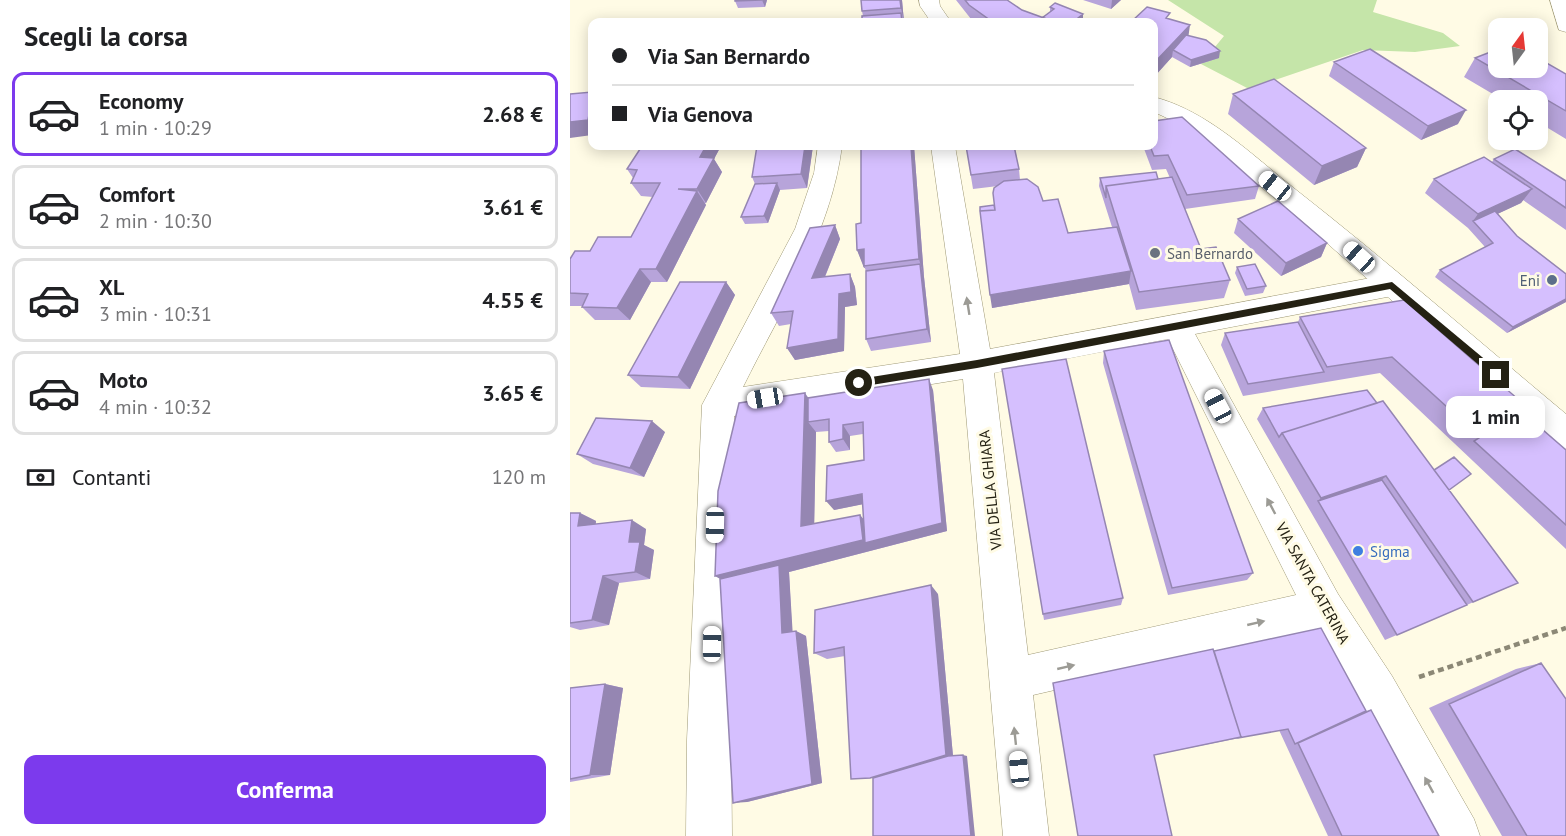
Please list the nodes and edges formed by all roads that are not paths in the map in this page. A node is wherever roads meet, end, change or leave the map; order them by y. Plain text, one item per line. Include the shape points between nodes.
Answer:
1 (929, 0) edge
2 (1560, 0) edge
3 (938, 18) edge
4 (1566, 26) edge
5 (1158, 106) edge
6 (829, 150) edge
7 (944, 150) edge
8 (1392, 285) junction
9 (1176, 326) junction
10 (977, 364) junction
11 (718, 405) junction
12 (1566, 434) edge
13 (1324, 608) junction
14 (1009, 680) junction
15 (710, 836) edge
16 (1026, 836) edge
17 (1457, 836) edge

1 - 3 street
2 - 4 street
5 - 8 street via 1221,142
6 - 11 street via 808,229
10 -> 7 street, VIA DELLA GHIARA
8 - 9 street
8 - 12 street
9 - 10 street
13 -> 9 street, VIA SANTA CATERINA
10 - 11 street
10 - 14 street, VIA DELLA GHIARA
11 - 15 street
14 -> 13 street
17 -> 13 street, VIA SANTA CATERINA via 1377,691
16 -> 14 street, VIA DELLA GHIARA

